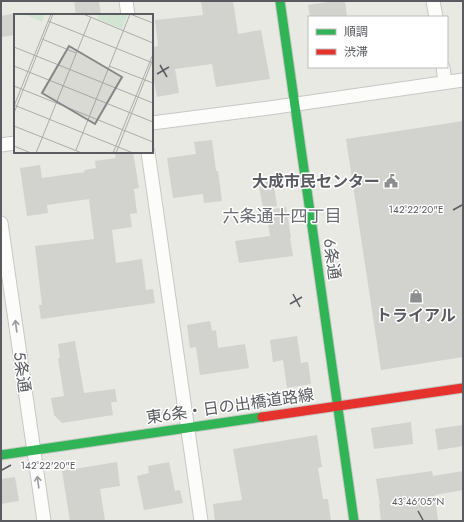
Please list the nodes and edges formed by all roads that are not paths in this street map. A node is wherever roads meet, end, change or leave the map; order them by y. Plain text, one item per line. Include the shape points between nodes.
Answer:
1 (126, 1) edge
2 (280, 1) edge
3 (433, 1) edge
4 (128, 14) edge
5 (436, 16) edge
6 (443, 68) edge
7 (463, 80) edge
8 (445, 82) junction
9 (294, 104) junction
10 (153, 123) edge
11 (14, 143) edge
12 (1, 145) edge
13 (148, 153) edge
14 (1, 223) edge
15 (463, 388) edge
16 (338, 406) junction
17 (187, 427) junction
18 (34, 450) junction
19 (1, 455) edge
20 (44, 521) edge
21 (201, 521) edge
22 (354, 521) edge

1 - 4 street
2 - 9 street, 6条通
3 - 5 street
6 - 8 street
7 - 8 street
8 - 9 street
9 - 10 street
9 - 16 street, 6条通
11 - 12 street
13 - 17 street
18 -> 14 street, 5条通
15 - 16 street, 東6条・日の出橋道路線
16 - 17 street, 東6条・日の出橋道路線
16 - 22 street, 6条通
17 - 18 street, 東6条・日の出橋道路線
17 - 21 street
18 - 19 street, 東6条・日の出橋道路線
20 -> 18 street, 5条通

